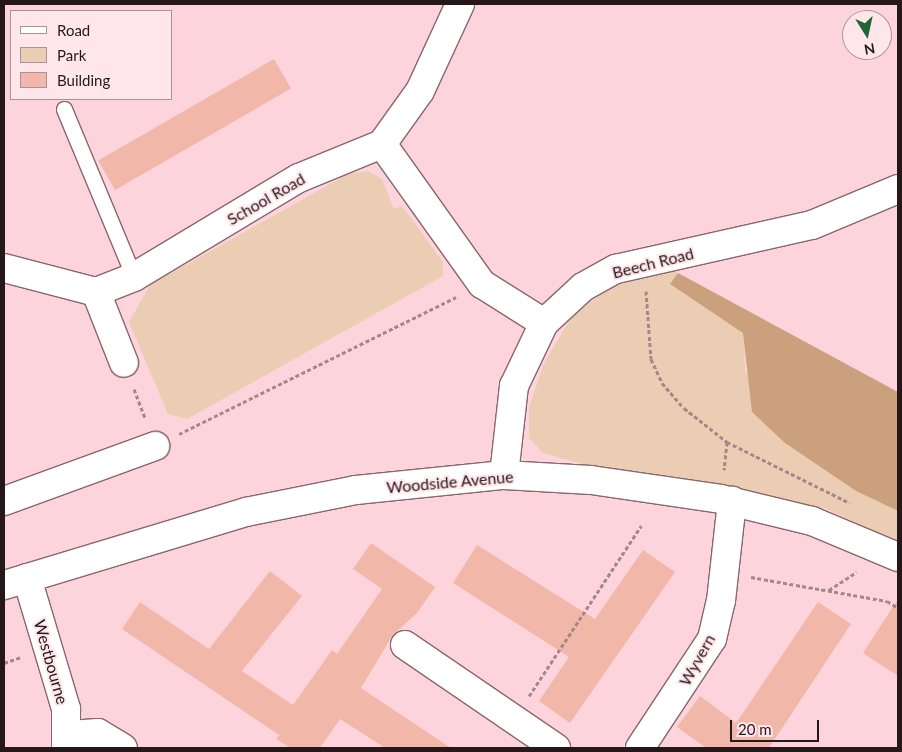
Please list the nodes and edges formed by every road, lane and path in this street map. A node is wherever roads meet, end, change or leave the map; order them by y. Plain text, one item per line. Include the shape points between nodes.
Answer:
1 (460, 4) edge
2 (64, 109) dead end
3 (382, 144) junction
4 (898, 189) edge
5 (648, 261) junction
6 (4, 268) edge
7 (134, 277) junction
8 (482, 284) junction
9 (96, 292) junction
10 (544, 323) junction
11 (124, 363) joint
12 (727, 442) junction
13 (155, 446) junction
14 (504, 475) junction
15 (726, 500) junction
16 (4, 501) edge
17 (857, 506) dead end
18 (641, 526) dead end
19 (898, 557) edge
20 (858, 571) dead end
21 (724, 572) junction
22 (15, 581) edge
23 (828, 591) junction
24 (898, 608) edge
25 (404, 645) dead end
26 (514, 719) junction
27 (67, 742) edge
28 (123, 748) edge
29 (556, 748) edge
30 (640, 748) edge

1 - 3 street via 420,91
2 - 7 lane
3 - 7 street, School Road via 300,178
3 - 8 street
4 - 5 street, Beech Road via 812,225
5 - 10 street, Beech Road via 616,269 583,288
5 - 12 path via 645,322 651,359 662,383 684,408
6 - 9 street
7 - 9 street, School Road
8 - 10 street
8 - 13 path
9 - 11 street
10 - 14 street, Beech Road via 514,386
11 - 13 path
12 - 15 path
12 - 17 path
13 - 16 street
14 - 15 street, Woodside Avenue via 591,480
14 - 22 street, Woodside Avenue via 356,490 246,512
15 - 19 street, Woodside Avenue via 812,521
15 - 21 street, Wyvern
18 - 26 path
20 - 23 path
21 - 23 path
21 - 30 street, Wyvern via 712,639
22 - 27 street, Westbourne via 66,709
23 - 24 path via 888,601
25 - 26 street
26 - 29 street
27 - 28 street via 98,733

